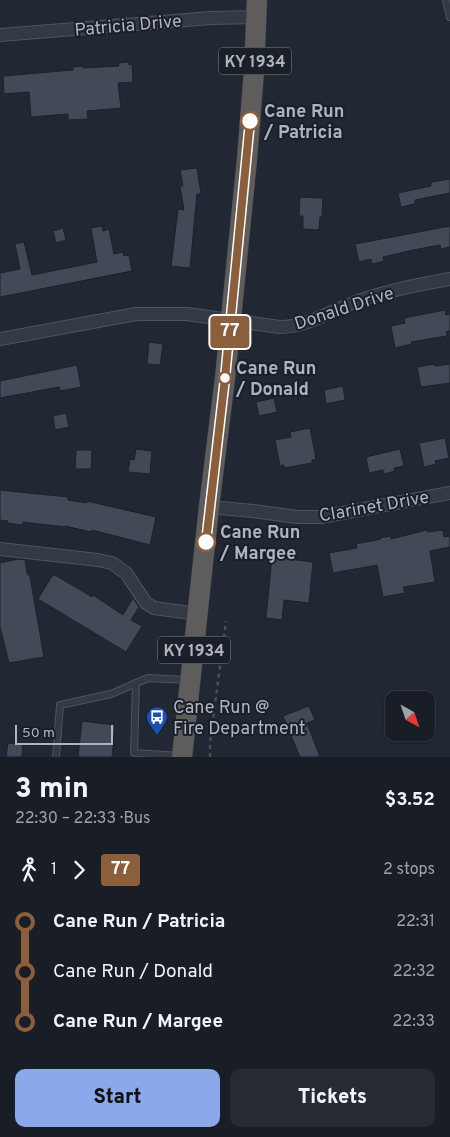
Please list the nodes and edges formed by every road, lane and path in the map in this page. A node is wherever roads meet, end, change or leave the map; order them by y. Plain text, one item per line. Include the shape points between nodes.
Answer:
1 (448, 2) edge
2 (257, 9) edge
3 (450, 17) edge
4 (0, 35) edge
5 (450, 279) edge
6 (230, 320) junction
7 (0, 339) edge
8 (450, 493) edge
9 (209, 507) junction
10 (0, 549) edge
11 (198, 614) junction
12 (226, 621) dead end
13 (191, 681) junction
14 (136, 683) junction
15 (182, 756) edge
16 (56, 757) edge
17 (210, 757) edge

1 - 3 lane
2 - 4 street, Patricia Drive via 211,18
2 - 6 highway, KY 1934 via 247,159
5 - 6 street, Donald Drive via 379,294 298,326 280,327
6 - 7 street, Donald Drive via 175,313 136,314
6 - 9 highway, KY 1934
8 - 9 street, Clarinet Drive via 321,517
9 - 11 highway, KY 1934
10 - 11 street via 112,563 126,572 146,603 154,608
11 - 13 highway, KY 1934
12 - 17 path
13 - 14 lane via 148,678
13 - 15 highway, KY 1934
14 - 15 lane via 134,753
14 - 16 lane via 111,694 60,705

